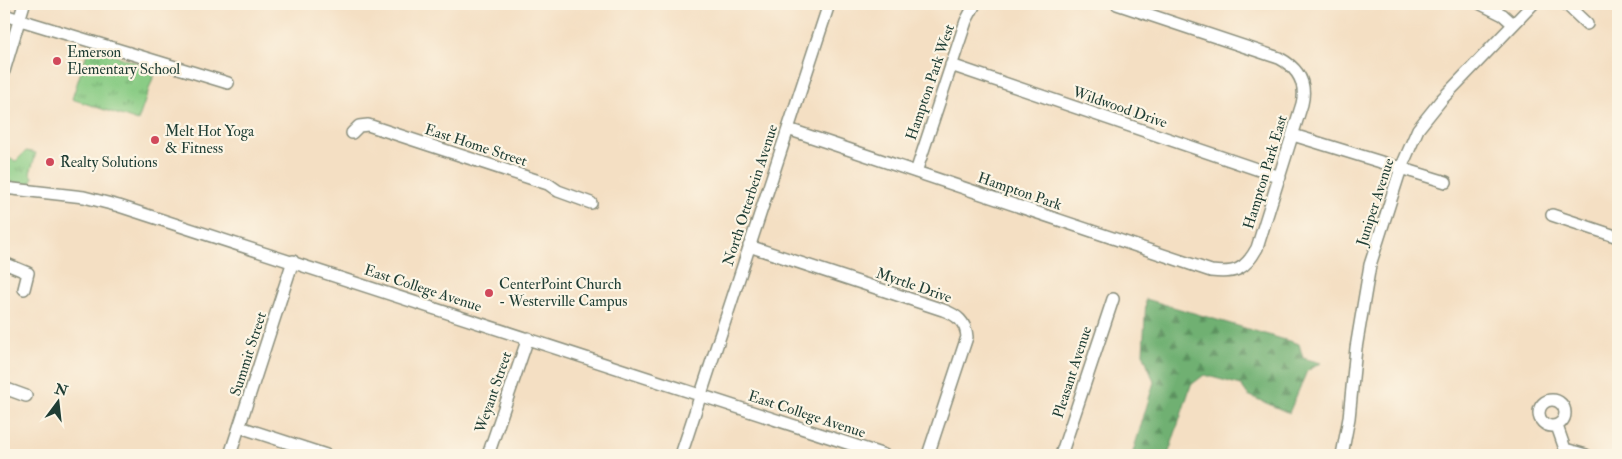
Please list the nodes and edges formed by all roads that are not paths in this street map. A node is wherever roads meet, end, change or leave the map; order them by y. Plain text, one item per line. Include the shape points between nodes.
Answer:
1 (24, 4) edge
2 (829, 4) edge
3 (976, 4) edge
4 (1117, 4) edge
5 (1154, 4) edge
6 (1481, 4) edge
7 (1533, 4) edge
8 (1566, 4) edge
9 (4, 15) edge
10 (1150, 15) junction
11 (20, 19) junction
12 (1513, 24) junction
13 (1587, 24) dead end
14 (951, 65) junction
15 (4, 71) edge
16 (228, 83) dead end
17 (788, 129) junction
18 (352, 133) dead end
19 (1293, 135) junction
20 (1401, 168) junction
21 (916, 172) junction
22 (1280, 177) junction
23 (1446, 182) dead end
24 (4, 188) edge
25 (592, 203) dead end
26 (1552, 215) dead end
27 (1618, 237) edge
28 (749, 246) junction
29 (293, 262) junction
30 (4, 264) edge
31 (1242, 267) joint
32 (24, 289) dead end
33 (1113, 299) dead end
34 (528, 338) junction
35 (4, 388) edge
36 (700, 395) junction
37 (26, 396) dead end
38 (1557, 426) dead end
39 (240, 427) junction
40 (1562, 452) edge
41 (230, 455) edge
42 (326, 455) edge
43 (488, 455) edge
44 (681, 455) edge
45 (884, 455) edge
46 (928, 455) edge
47 (1061, 455) edge
48 (1342, 455) edge
49 (1586, 455) edge

1 - 11 street
2 - 17 street, North Otterbein Avenue
3 - 14 street, Hampton Park West via 966,21
4 - 10 street
5 - 10 street
6 - 12 street via 1503,14
7 - 12 street, Juniper Avenue
8 - 13 street
9 - 11 street
10 - 19 street, Hampton Park East via 1279,58 1294,68 1302,82 1303,100
11 - 15 street
11 - 16 street
12 - 20 street, Juniper Avenue via 1418,129
14 - 21 street, Hampton Park West
14 - 22 street, Wildwood Drive
17 - 21 street, Hampton Park
17 - 28 street, North Otterbein Avenue
18 - 25 street, East Home Street via 359,126 368,125 548,184
19 - 20 street
19 - 22 street, Hampton Park East
20 - 23 street
20 - 48 street, Juniper Avenue via 1370,266
21 - 31 street, Hampton Park via 1211,271 1227,273
22 - 31 street, Hampton Park East via 1258,248
24 - 29 street, East College Avenue via 94,199
26 - 27 street
28 - 36 street, North Otterbein Avenue
28 - 46 street, Myrtle Drive via 952,313 964,324 967,337
29 - 34 street, East College Avenue
29 - 39 street, Summit Street
30 - 32 street via 28,273
33 - 47 street, Pleasant Avenue
34 - 36 street, East College Avenue
34 - 43 street, Weyant Street
35 - 37 street
36 - 44 street, North Otterbein Avenue
36 - 45 street, East College Avenue
38 - 40 street
39 - 41 street, Summit Street
39 - 42 street
40 - 49 street

